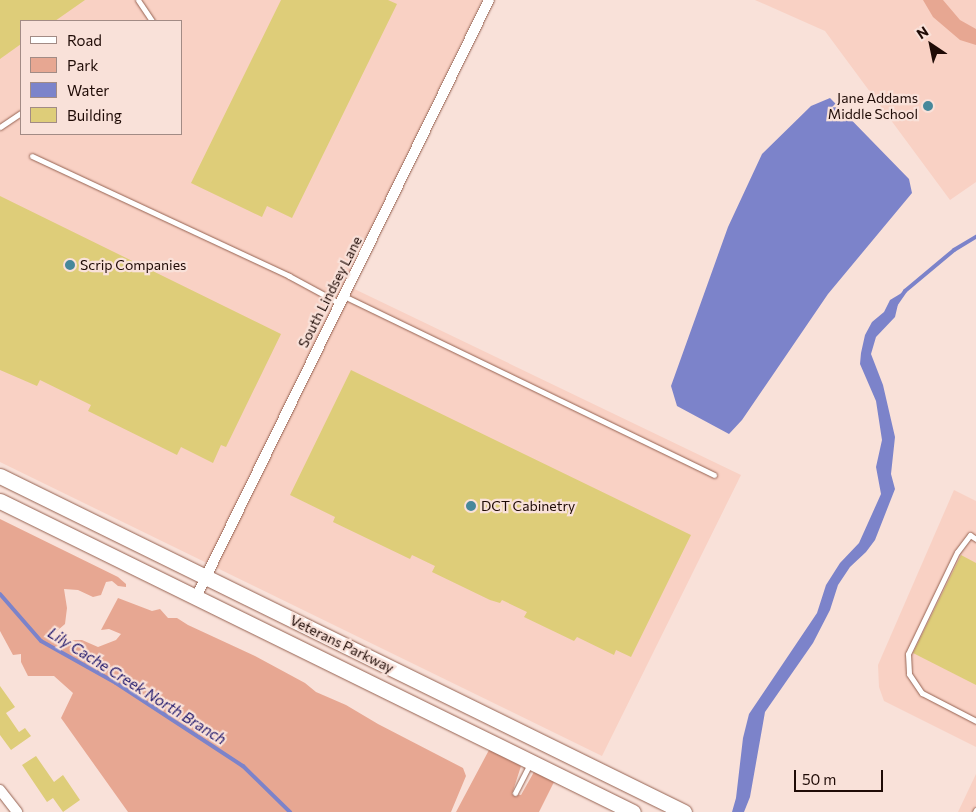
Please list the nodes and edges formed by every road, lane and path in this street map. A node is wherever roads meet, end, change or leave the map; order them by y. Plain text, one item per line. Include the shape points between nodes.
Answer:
1 (138, 0) edge
2 (489, 0) edge
3 (151, 20) edge
4 (20, 114) edge
5 (0, 127) edge
6 (32, 156) dead end
7 (341, 300) junction
8 (0, 476) edge
9 (714, 476) dead end
10 (0, 501) edge
11 (976, 538) edge
12 (206, 577) junction
13 (196, 597) junction
14 (976, 721) edge
15 (531, 761) junction
16 (0, 790) edge
17 (515, 794) dead end
18 (16, 812) edge
19 (633, 812) edge
20 (684, 812) edge

1 - 3 lane
2 - 7 street, South Lindsey Lane
4 - 5 lane
6 - 7 lane
7 - 9 lane
7 - 12 street, South Lindsey Lane
8 - 12 main road, Veterans Parkway
10 - 13 main road, Veterans Parkway
11 - 14 lane via 970,536 957,552 908,654 909,674 922,693
12 - 13 street, South Lindsey Lane
12 - 20 main road, Veterans Parkway
13 - 15 main road, Veterans Parkway
15 - 17 lane
15 - 19 main road, Veterans Parkway
16 - 18 street

